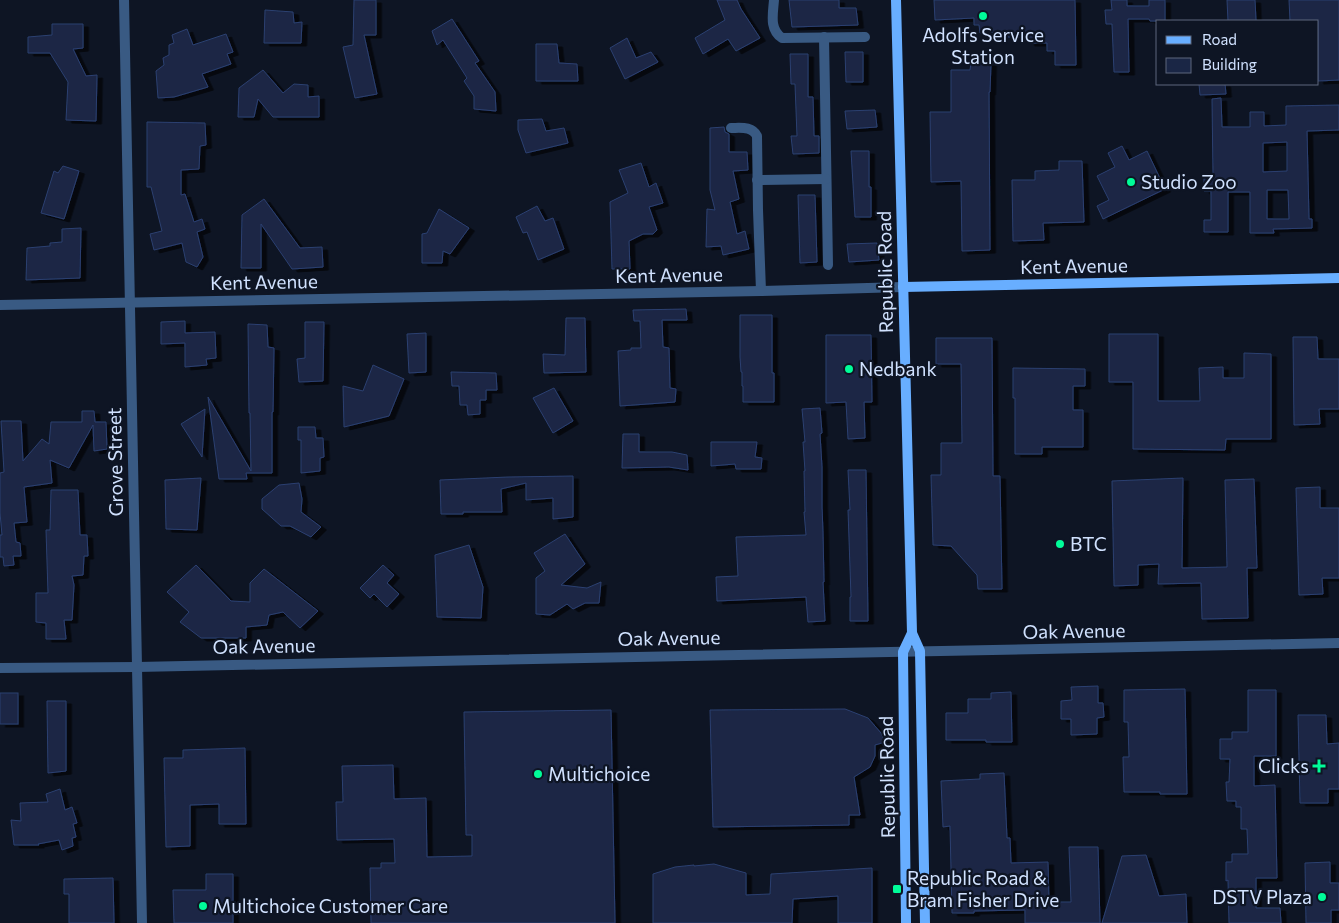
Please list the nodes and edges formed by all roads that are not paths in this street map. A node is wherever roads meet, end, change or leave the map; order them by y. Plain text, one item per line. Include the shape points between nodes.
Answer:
1 (124, 0) edge
2 (774, 0) edge
3 (896, 0) edge
4 (824, 37) junction
5 (865, 37) dead end
6 (731, 128) dead end
7 (826, 178) junction
8 (757, 180) junction
9 (828, 265) dead end
10 (1339, 278) edge
11 (903, 287) junction
12 (761, 291) junction
13 (130, 302) junction
14 (0, 304) edge
15 (912, 633) junction
16 (1339, 643) edge
17 (920, 651) junction
18 (903, 652) junction
19 (137, 667) junction
20 (0, 668) edge
21 (142, 923) edge
22 (906, 923) edge
23 (925, 923) edge

1 - 13 street, Grove Street
2 - 4 street via 772,20 782,38
3 - 11 main road, Republic Road
4 - 5 street
4 - 7 street
6 - 8 street via 750,129 757,136
7 - 8 street
7 - 9 street
8 - 12 street
10 - 11 main road, Kent Avenue
11 - 12 street, Kent Avenue
11 - 15 main road, Republic Road
12 - 13 street, Kent Avenue
13 - 14 street, Kent Avenue
13 - 19 street, Grove Street
15 - 17 main road, Republic Road
15 - 18 main road, Republic Road
16 - 17 street, Oak Avenue
17 - 18 street, Oak Avenue
17 - 23 main road, Republic Road
18 - 19 street, Oak Avenue
18 - 22 main road, Republic Road
19 - 20 street, Oak Avenue
19 - 21 street, Grove Street

